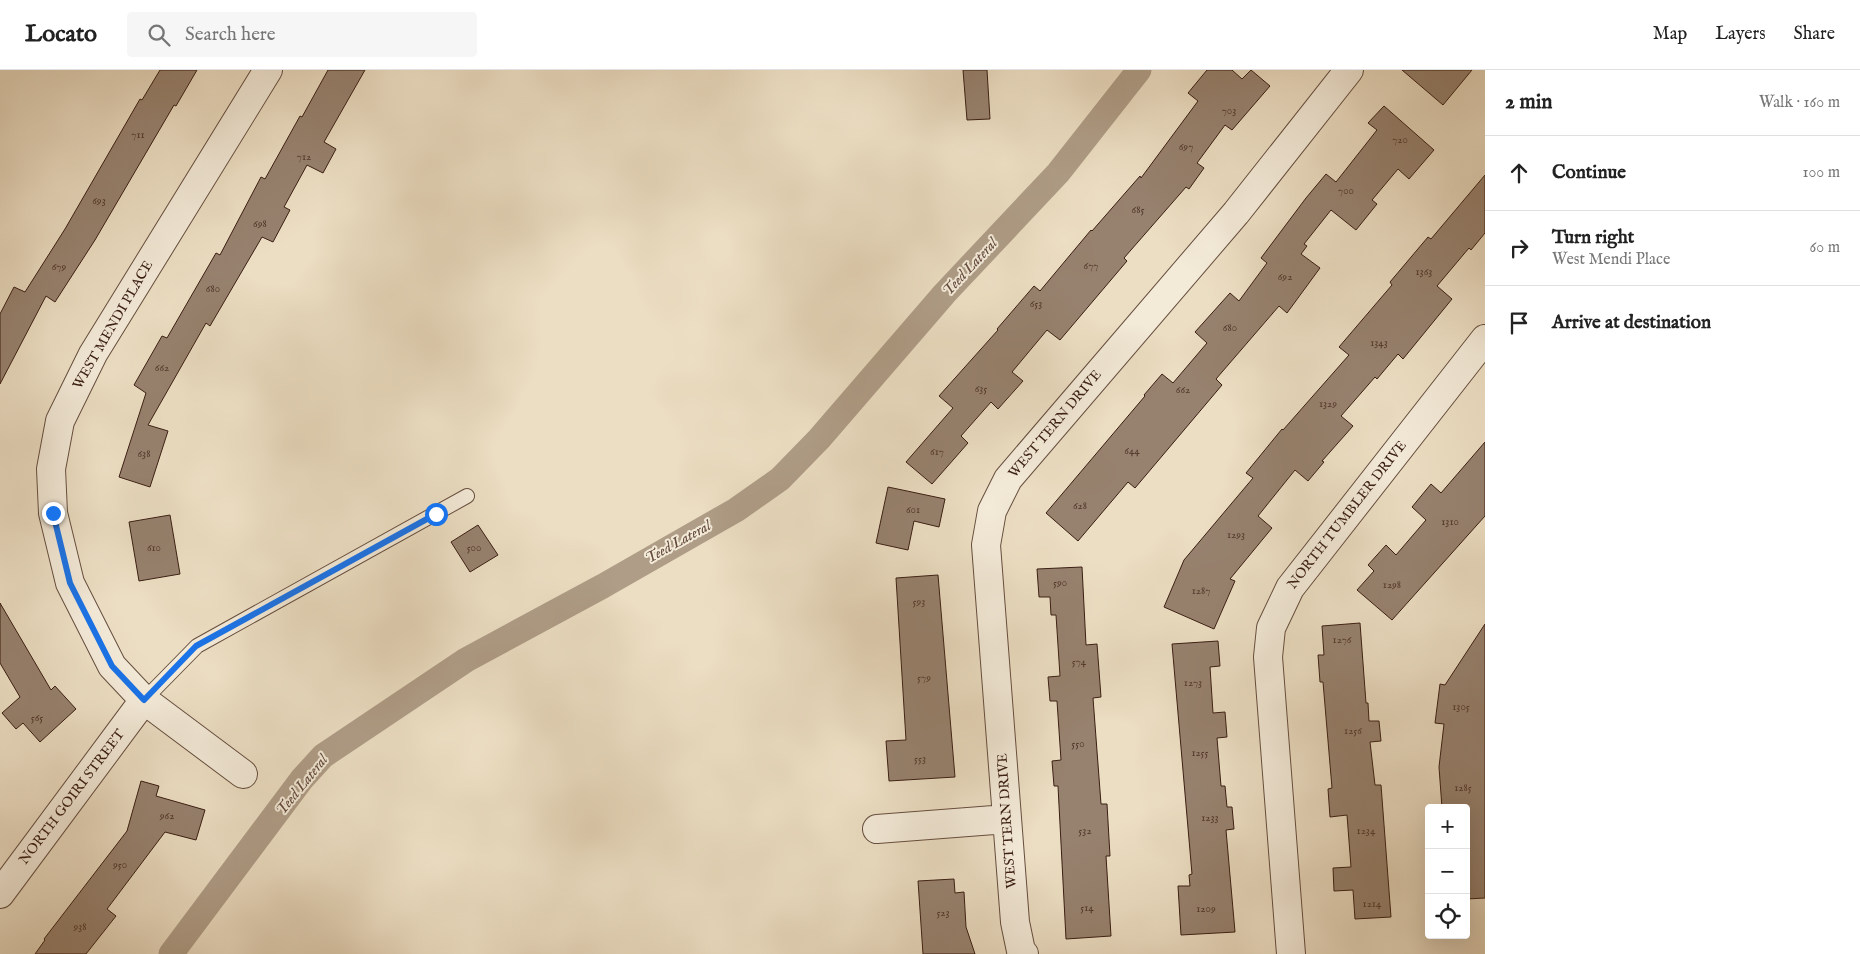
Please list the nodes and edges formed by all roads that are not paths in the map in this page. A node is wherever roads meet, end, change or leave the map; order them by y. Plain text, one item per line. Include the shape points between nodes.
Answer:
1 (268, 70) edge
2 (1349, 70) edge
3 (1485, 339) edge
4 (467, 496) dead end
5 (144, 700) junction
6 (243, 774) dead end
7 (1007, 820) junction
8 (877, 829) dead end
9 (0, 894) edge
10 (1023, 952) edge
11 (1290, 954) edge

1 - 5 street, WEST MENDI PLACE via 93,354 60,422 51,469 53,513 70,583 112,666
2 - 7 street, WEST TERN DRIVE via 1236,213 1008,479 992,511 986,545
3 - 11 street, NORTH TUMBLER DRIVE via 1290,588 1271,628 1268,657
4 - 5 lane via 196,646
5 - 6 street, WEST MENDI PLACE
5 - 9 street, NORTH GOIRI STREET
7 - 8 street
7 - 10 street, WEST TERN DRIVE via 1015,922

